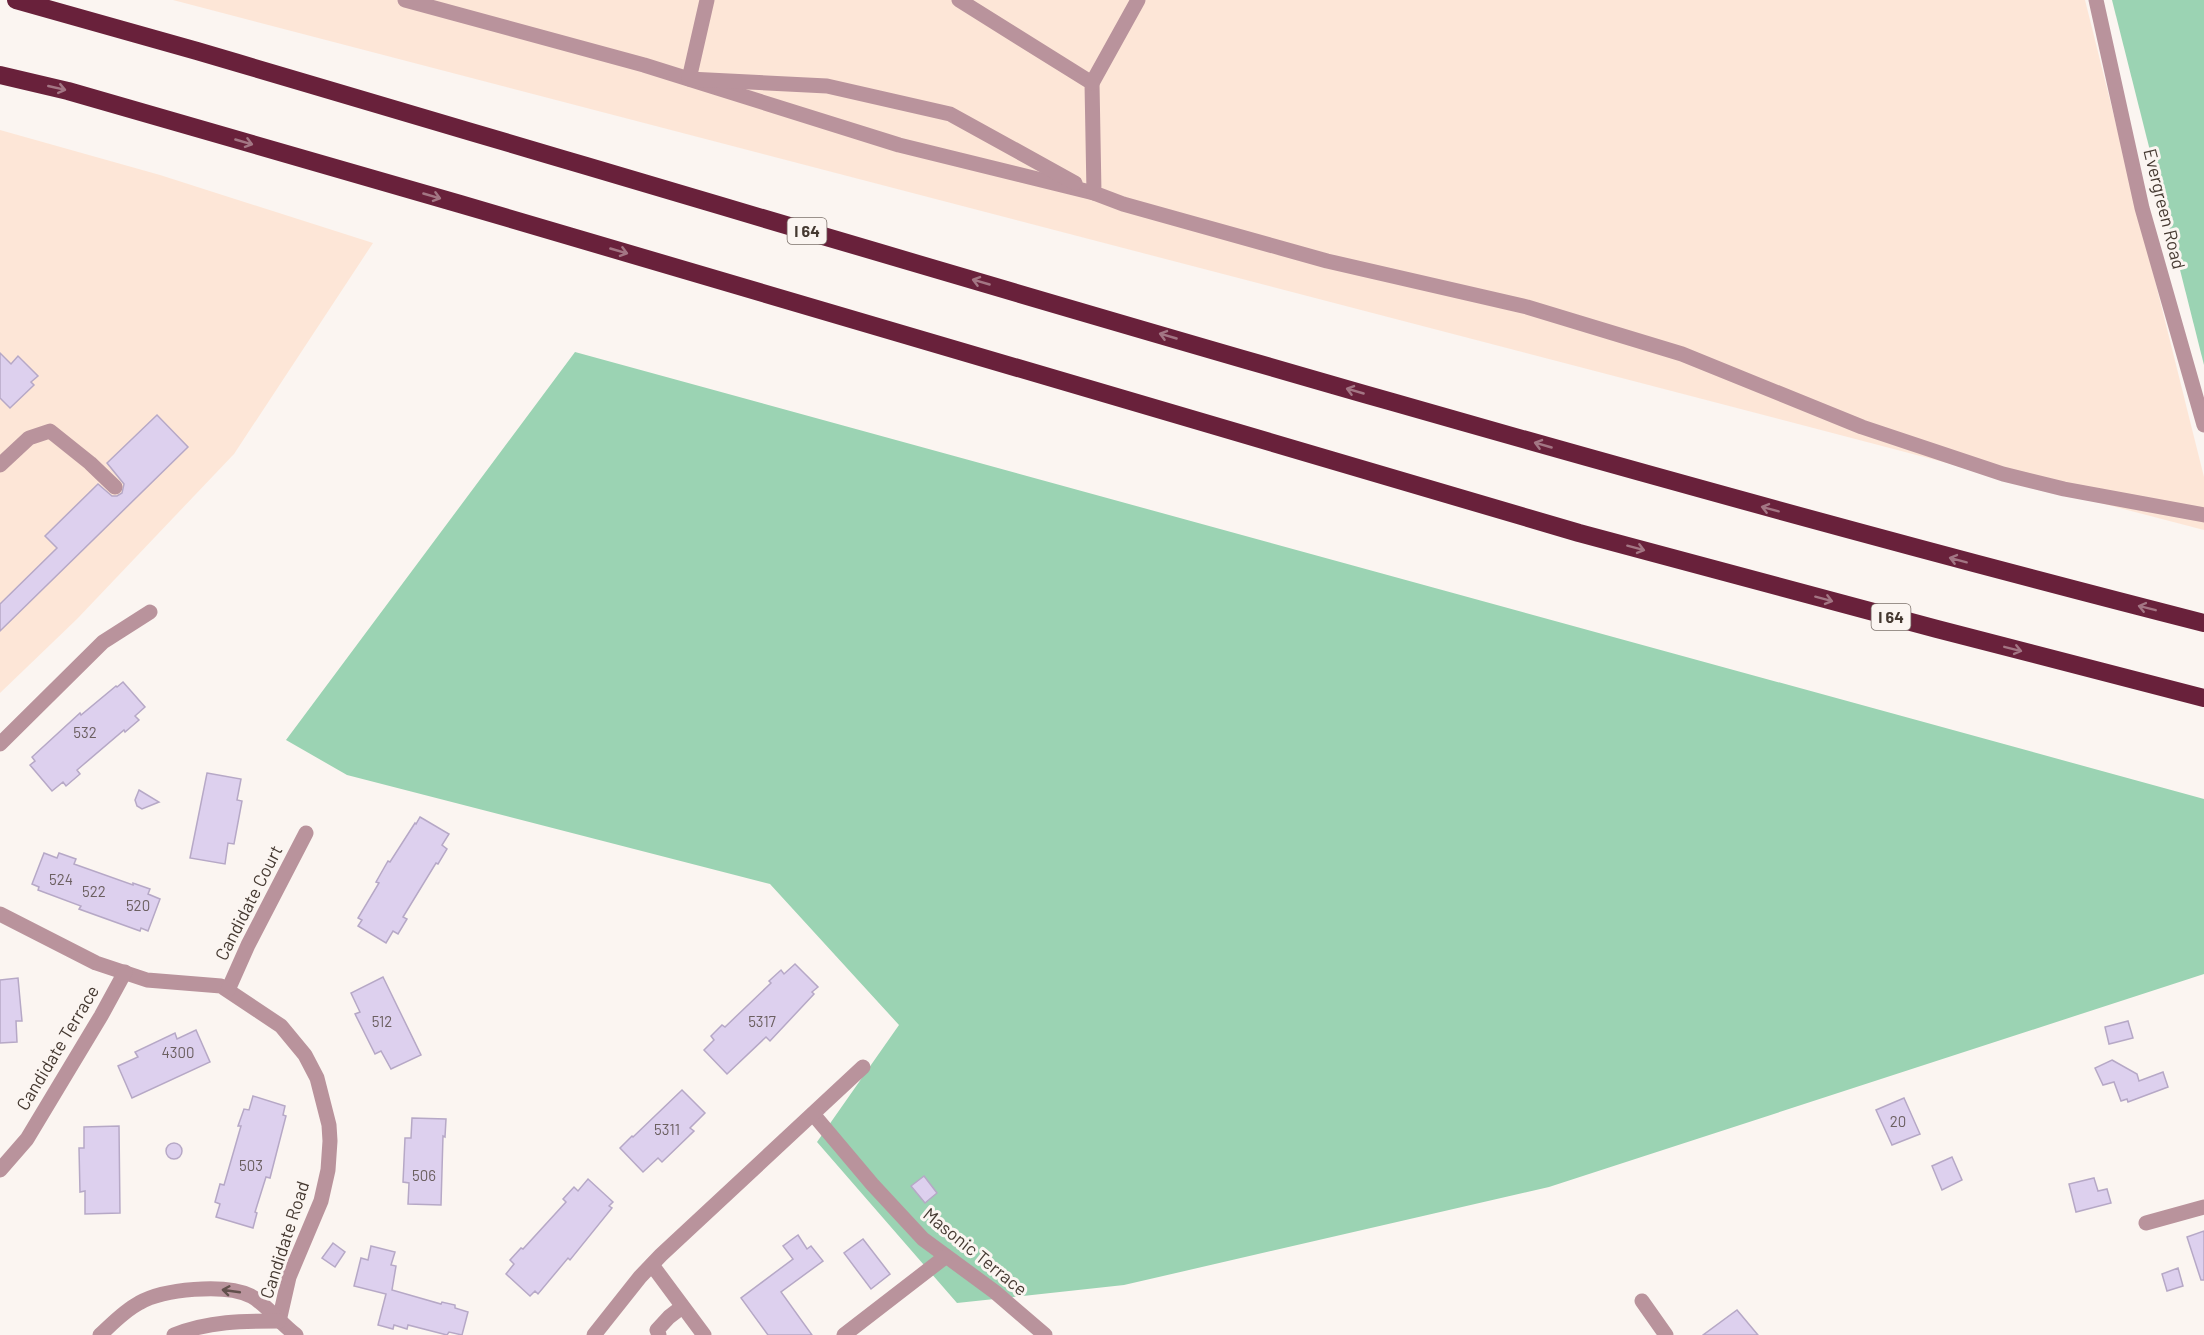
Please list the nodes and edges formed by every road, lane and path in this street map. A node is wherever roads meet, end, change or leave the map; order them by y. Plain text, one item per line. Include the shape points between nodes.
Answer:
1 (15, 0) edge
2 (405, 0) edge
3 (707, 0) edge
4 (959, 0) edge
5 (1138, 0) edge
6 (2096, 0) edge
7 (0, 75) edge
8 (689, 79) junction
9 (1092, 83) junction
10 (1094, 193) junction
11 (2204, 425) edge
12 (0, 465) edge
13 (115, 487) dead end
14 (2204, 515) edge
15 (150, 612) dead end
16 (2204, 623) edge
17 (2204, 698) edge
18 (0, 744) edge
19 (306, 833) dead end
20 (0, 914) edge
21 (125, 972) junction
22 (228, 990) junction
23 (863, 1067) dead end
24 (813, 1114) junction
25 (0, 1170) edge
26 (2204, 1208) edge
27 (2146, 1223) dead end
28 (945, 1257) junction
29 (652, 1265) junction
30 (1642, 1301) dead end
31 (682, 1307) junction
32 (279, 1321) junction
33 (100, 1335) edge
34 (174, 1335) edge
35 (296, 1335) edge
36 (594, 1335) edge
37 (659, 1335) edge
38 (704, 1335) edge
39 (844, 1335) edge
40 (1045, 1335) edge
41 (1666, 1335) edge

16 -> 1 highway, I 64 via 1599,462
2 - 8 street
3 - 8 street
4 - 9 street
5 - 9 street
6 - 11 street, Evergreen Road via 2142,208
7 -> 17 highway, I 64 via 438,198 1580,532
8 - 10 street via 898,145
8 - 10 street via 827,86 950,114
9 - 10 street
10 - 14 street via 1327,261 1538,310 1682,354 1862,427 2003,474
12 - 13 street via 29,438 50,431
15 - 18 street via 103,642
19 - 22 street, Candidate Court
20 - 21 street, Candidate Road via 96,963
21 - 22 street, Candidate Road via 147,980 221,986
21 - 25 street, Candidate Terrace via 27,1139
22 - 32 street, Candidate Road via 292,1037 317,1078 329,1125 328,1170 321,1201 289,1277
23 - 24 street
24 - 28 street, Masonic Terrace via 886,1200
24 - 29 street
26 - 27 street
28 - 39 street
28 - 40 street, Masonic Terrace via 995,1292
29 - 31 street
29 - 36 street
30 - 41 street
31 - 37 street via 660,1325
31 - 38 street
32 -> 33 street via 252,1297 210,1289 152,1296 126,1311
32 - 34 street via 230,1321
32 - 35 street

